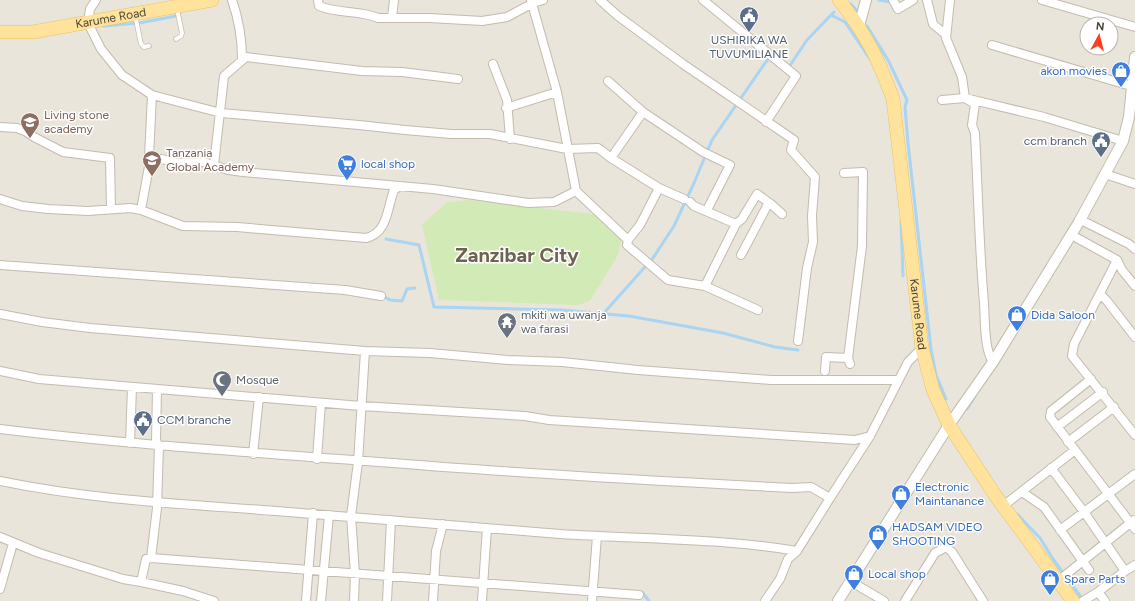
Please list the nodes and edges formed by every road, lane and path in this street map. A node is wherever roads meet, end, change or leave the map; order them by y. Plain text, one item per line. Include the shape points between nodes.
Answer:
1 (96, 0) edge
2 (208, 0) edge
3 (232, 0) edge
4 (318, 0) edge
5 (394, 0) edge
6 (543, 0) edge
7 (600, 0) edge
8 (703, 0) edge
9 (839, 0) edge
10 (866, 0) edge
11 (893, 0) edge
12 (912, 0) edge
13 (927, 0) edge
14 (950, 0) edge
15 (1042, 0) edge
16 (532, 1) edge
17 (177, 6) junction
18 (135, 17) junction
19 (392, 17) junction
20 (88, 23) junction
21 (859, 26) junction
22 (1135, 28) edge
23 (0, 32) edge
24 (33, 32) junction
25 (946, 38) junction
26 (176, 39) dead end
27 (0, 40) edge
28 (992, 44) dead end
29 (149, 46) dead end
30 (1135, 57) edge
31 (242, 59) junction
32 (492, 64) dead end
33 (458, 79) dead end
34 (608, 81) dead end
35 (1131, 86) junction
36 (557, 92) junction
37 (152, 94) junction
38 (965, 98) junction
39 (942, 100) dead end
40 (506, 108) junction
41 (644, 112) junction
42 (221, 113) junction
43 (1132, 117) edge
44 (766, 122) junction
45 (0, 127) edge
46 (510, 139) junction
47 (1123, 141) junction
48 (567, 149) junction
49 (611, 158) junction
50 (150, 161) junction
51 (214, 165) junction
52 (844, 172) dead end
53 (1105, 174) junction
54 (1135, 184) edge
55 (400, 186) junction
56 (659, 188) junction
57 (576, 192) junction
58 (0, 199) edge
59 (771, 204) junction
60 (111, 209) junction
61 (141, 210) junction
62 (707, 210) junction
63 (782, 214) dead end
64 (1084, 222) dead end
65 (736, 224) junction
66 (1077, 238) dead end
67 (628, 240) junction
68 (1135, 249) edge
69 (741, 255) dead end
70 (1117, 260) junction
71 (0, 265) edge
72 (705, 286) junction
73 (1135, 286) edge
74 (1100, 294) junction
75 (382, 296) dead end
76 (758, 310) dead end
77 (0, 314) edge
78 (1135, 336) edge
79 (798, 341) dead end
80 (922, 348) junction
81 (365, 351) junction
82 (993, 362) junction
83 (0, 371) edge
84 (826, 371) dead end
85 (1091, 378) junction
86 (898, 380) junction
87 (132, 386) junction
88 (157, 389) junction
89 (1103, 392) junction
90 (259, 398) junction
91 (321, 402) junction
92 (361, 406) junction
93 (1114, 407) junction
94 (948, 424) junction
95 (1057, 427) junction
96 (0, 429) edge
97 (1135, 435) edge
98 (870, 436) junction
99 (1068, 442) junction
100 (130, 443) junction
101 (159, 446) junction
102 (1075, 450) junction
103 (253, 454) junction
104 (317, 459) junction
105 (358, 462) junction
106 (1051, 468) junction
107 (1135, 474) edge
108 (0, 481) edge
109 (1022, 492) junction
110 (1109, 493) junction
111 (830, 498) junction
112 (156, 501) junction
113 (1003, 506) junction
114 (1084, 512) junction
115 (313, 513) junction
116 (329, 515) junction
117 (351, 516) junction
118 (391, 520) junction
119 (1134, 523) edge
120 (443, 524) junction
121 (487, 528) junction
122 (1060, 530) junction
123 (597, 536) junction
124 (0, 537) edge
125 (13, 542) junction
126 (1106, 543) junction
127 (797, 551) junction
128 (151, 558) junction
129 (1082, 560) junction
130 (1135, 565) edge
131 (308, 570) junction
132 (1089, 570) dead end
133 (323, 571) junction
134 (1125, 571) junction
135 (355, 574) junction
136 (389, 576) junction
137 (1064, 576) junction
138 (434, 579) junction
139 (141, 582) junction
140 (850, 582) junction
141 (484, 585) junction
142 (0, 590) edge
143 (1098, 592) junction
144 (639, 595) dead end
145 (592, 597) edge
146 (214, 601) edge
147 (306, 601) edge
148 (321, 601) edge
149 (354, 601) edge
150 (386, 601) edge
151 (433, 601) edge
152 (482, 601) edge
153 (765, 601) edge
154 (838, 601) edge
155 (884, 601) edge
156 (905, 601) edge
157 (983, 601) edge
158 (1080, 601) edge
159 (1105, 601) edge

1 - 20 street via 90,9
2 - 17 main road, Karume Road
3 - 31 street via 242,39
4 - 19 street via 320,6 329,10 378,18
5 - 19 street
6 - 16 street
7 - 44 street via 683,64
8 - 44 street via 796,76
9 - 21 main road, Karume Road
10 - 21 street
11 - 12 street via 898,9
13 - 25 street via 933,24
14 - 25 street
15 - 22 street
16 - 19 street via 507,17 482,21
16 - 36 street
17 - 18 main road, Karume Road
17 - 26 lane via 182,33
18 - 20 main road, Karume Road
18 - 29 lane via 141,44 144,47
20 - 24 main road, Karume Road
20 - 37 street via 101,49 122,75
21 - 80 main road, Karume Road via 879,62 894,105
23 - 24 main road, Karume Road
24 - 27 main road, Karume Road
25 - 38 street via 962,77
28 - 35 street
30 - 35 street
31 - 33 street via 246,57
31 - 42 street via 224,76
32 - 40 street via 506,100
34 - 41 street
35 - 43 street
36 - 40 street
36 - 48 street
37 - 42 street
37 - 50 street
38 - 39 street
38 - 47 street via 1044,117
38 - 82 street via 974,104 972,125 975,132 978,226 986,332
40 - 46 street
41 - 49 street
41 - 62 street via 707,155 730,165
42 - 46 street via 405,130 490,134
42 - 51 street
43 - 47 street
44 - 79 street via 794,140 792,150 814,177 813,242 807,268
45 - 60 street via 25,131 63,152 110,158
46 - 48 street
47 - 53 street
48 - 49 street via 598,148
48 - 57 street
49 - 56 street
50 - 51 street via 161,159 178,163 204,162
50 - 61 street
51 - 55 street via 228,170 267,175
52 - 84 street via 863,172 862,246 849,361 826,357
53 - 54 street
53 - 82 street via 1079,222
55 - 57 street via 528,203 554,202
55 - 61 street via 394,190 381,230 375,236 366,238 237,227 183,226
56 - 62 street
56 - 67 street via 640,225
57 - 67 street
58 - 60 street via 22,206 48,209 88,212
59 - 63 street
59 - 65 street via 757,194 742,219
59 - 69 street via 767,206
60 - 61 street
62 - 65 street
64 - 68 street
65 - 72 street
66 - 70 street
67 - 72 street via 627,245 668,280
70 - 73 street
70 - 74 street
71 - 75 street via 345,290
72 - 76 street
74 - 78 street
74 - 85 street via 1072,352 1072,356
77 - 81 street via 90,328
80 - 86 street via 908,362
80 - 94 main road, Karume Road via 933,390
81 - 86 street via 562,362 772,380
81 - 92 street
82 - 94 street
83 - 87 street via 39,379
85 - 89 street
85 - 95 street via 1050,413
86 - 98 street
87 - 88 street
87 - 100 street
88 - 90 street
88 - 101 street via 156,440
89 - 93 street
89 - 95 street
90 - 91 street
90 - 103 street
91 - 92 street
91 - 104 street
92 - 98 street via 855,440
92 - 105 street
93 - 97 street
93 - 99 street
94 - 113 main road, Karume Road
94 - 140 street
95 - 99 street
96 - 100 street
98 - 111 street
99 - 102 street
100 - 101 street
101 - 103 street
101 - 112 street
102 - 106 street
102 - 110 street
103 - 104 street
104 - 105 street
105 - 111 street via 601,478 787,488 811,487
105 - 117 street
106 - 109 street
106 - 114 street
107 - 110 street
108 - 112 street via 76,495
109 - 113 street
109 - 122 street via 1044,507
110 - 114 street
110 - 119 street
111 - 127 street
112 - 115 street
112 - 128 street
113 - 137 main road, Karume Road
114 - 122 street
114 - 126 street
115 - 116 street
115 - 131 street
116 - 117 street
116 - 133 street
117 - 118 street
117 - 135 street
118 - 120 street
118 - 136 street
119 - 126 street
120 - 121 street
120 - 138 street via 436,551
121 - 123 street
121 - 141 street
122 - 129 street
123 - 127 street via 753,544
123 - 145 street
124 - 125 street
125 - 139 street via 39,553
125 - 142 street
126 - 129 street
126 - 134 street
127 - 153 street via 788,559 780,579
128 - 131 street
128 - 139 street via 146,559
129 - 132 street
129 - 137 street
130 - 134 street
131 - 133 street
131 - 147 street
133 - 135 street
133 - 148 street
134 - 143 street
135 - 136 street
135 - 149 street
136 - 138 street
136 - 150 street
137 - 158 main road, Karume Road
138 - 141 street
138 - 151 street
139 - 146 street
140 - 154 street
140 - 155 street
141 - 145 street
141 - 152 street
143 - 158 street
143 - 159 street
144 - 145 street
156 - 157 street via 935,553 946,547 952,552

